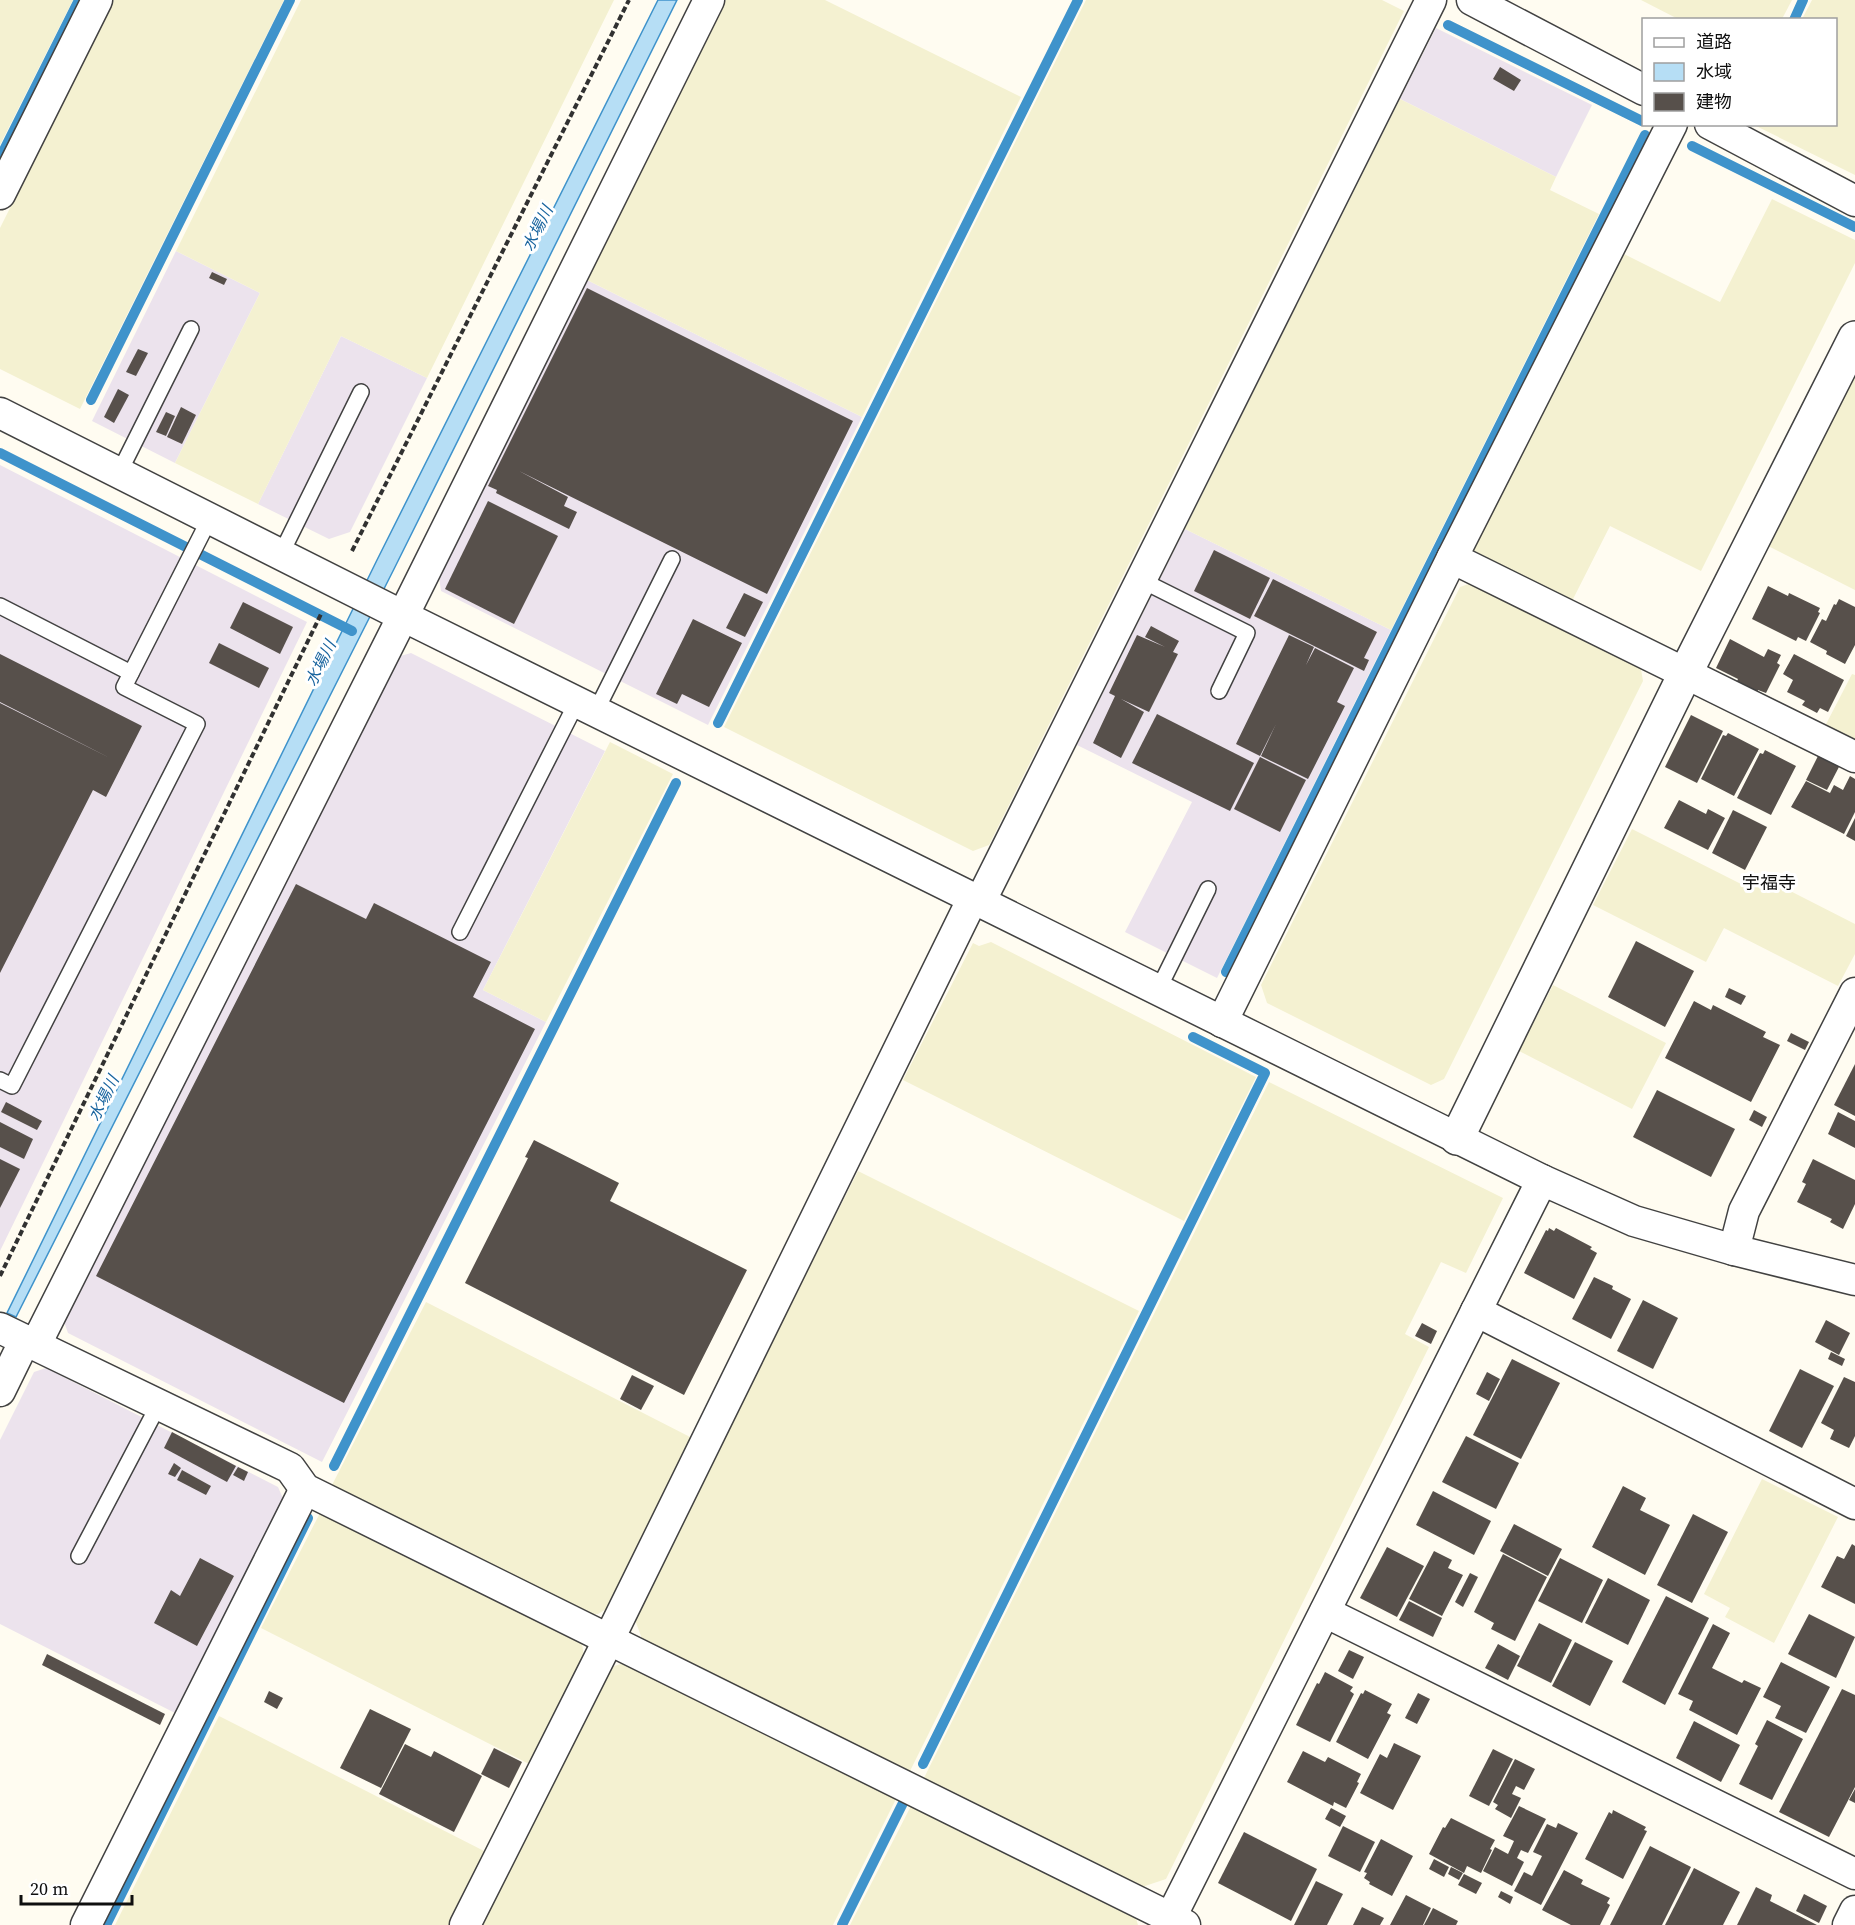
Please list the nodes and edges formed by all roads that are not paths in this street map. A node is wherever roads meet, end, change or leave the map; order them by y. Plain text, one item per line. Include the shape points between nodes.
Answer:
1 (97, 0) edge
2 (709, 0) edge
3 (1431, 0) edge
4 (1472, 0) edge
5 (1642, 89) edge
6 (1671, 126) edge
7 (1714, 126) edge
8 (0, 194) edge
9 (1855, 201) edge
10 (191, 329) dead end
11 (1855, 338) edge
12 (361, 392) dead end
13 (0, 413) edge
14 (119, 473) junction
15 (206, 527) junction
16 (281, 554) junction
17 (1452, 558) junction
18 (672, 559) dead end
19 (1141, 580) junction
20 (0, 606) edge
21 (396, 612) junction
22 (1686, 672) junction
23 (131, 673) junction
24 (1219, 691) dead end
25 (586, 707) junction
26 (1855, 757) edge
27 (1209, 889) dead end
28 (976, 900) junction
29 (460, 932) dead end
30 (1158, 990) junction
31 (1855, 993) edge
32 (1222, 1022) junction
33 (0, 1080) edge
34 (1457, 1138) junction
35 (1542, 1180) junction
36 (1734, 1250) junction
37 (1855, 1280) edge
38 (1476, 1311) junction
39 (20, 1337) edge
40 (0, 1391) edge
41 (159, 1404) junction
42 (305, 1489) junction
43 (1855, 1504) edge
44 (79, 1556) dead end
45 (1324, 1612) junction
46 (609, 1639) junction
47 (1855, 1874) edge
48 (1855, 1911) edge
49 (1174, 1923) edge
50 (86, 1925) edge
51 (465, 1925) edge
52 (1848, 1925) edge

1 - 8 street
2 - 21 street
3 - 19 street
4 - 5 street
6 - 17 street
7 - 9 street
10 - 14 lane
11 - 22 street
12 - 16 lane
13 - 14 street
14 - 15 street
15 - 16 street
15 - 23 lane
16 - 21 street
17 - 22 street
17 - 32 street
18 - 25 lane
19 - 24 lane via 1247,633
19 - 28 street
20 - 23 lane
21 - 25 street
21 - 39 street
22 - 26 street
22 - 34 street
23 - 33 lane via 124,687 197,724 12,1086
25 - 28 street
25 - 29 lane
27 - 30 lane
28 - 30 street
28 - 46 street
30 - 32 street
31 - 36 street via 1744,1211
32 - 34 street
34 - 35 street
35 - 36 street via 1634,1221
35 - 38 street
36 - 37 street
38 - 43 street
38 - 45 street
39 - 40 street
39 - 41 street
41 - 42 street via 290,1468
41 - 44 lane
42 - 46 street
42 - 50 street
45 - 47 street
45 - 49 street
46 - 49 street
46 - 51 street
48 - 52 street

